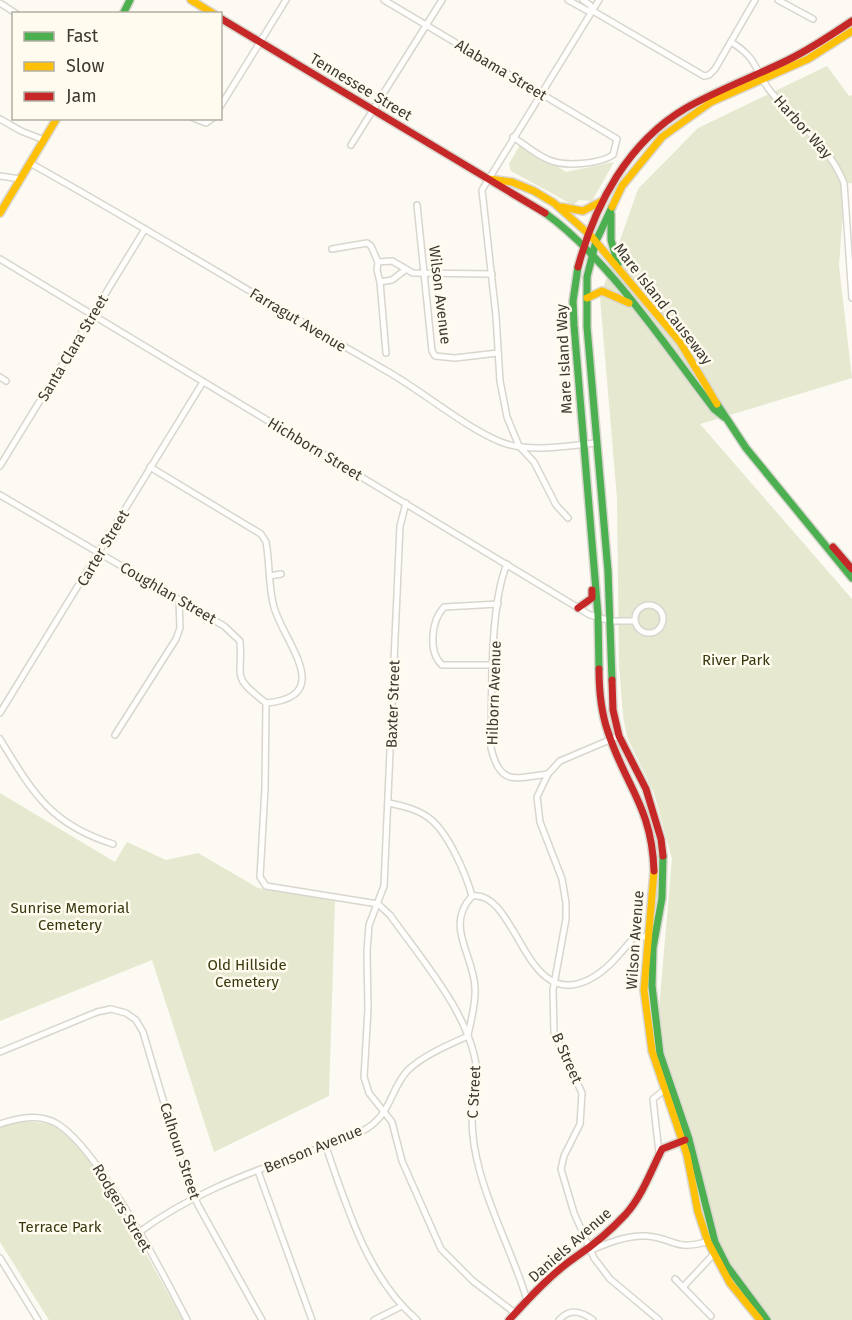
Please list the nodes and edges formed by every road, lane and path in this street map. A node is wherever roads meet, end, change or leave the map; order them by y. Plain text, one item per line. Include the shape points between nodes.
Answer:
1 (191, 0) edge
2 (286, 0) edge
3 (384, 0) edge
4 (442, 0) edge
5 (568, 0) edge
6 (583, 0) edge
7 (599, 0) edge
8 (755, 0) edge
9 (778, 0) edge
10 (0, 3) edge
11 (593, 10) junction
12 (14, 12) edge
13 (211, 12) edge
14 (222, 19) edge
15 (813, 20) dead end
16 (852, 21) edge
17 (426, 25) junction
18 (852, 31) edge
19 (261, 42) junction
20 (731, 42) junction
21 (759, 71) junction
22 (764, 80) junction
23 (540, 93) junction
24 (222, 103) edge
25 (374, 111) junction
26 (0, 119) edge
27 (56, 120) edge
28 (513, 137) junction
29 (42, 143) junction
30 (351, 145) dead end
31 (30, 163) junction
32 (0, 176) edge
33 (20, 179) junction
34 (489, 179) junction
35 (603, 201) junction
36 (614, 202) junction
37 (417, 205) dead end
38 (557, 206) junction
39 (0, 213) edge
40 (146, 229) junction
41 (589, 233) junction
42 (596, 241) junction
43 (585, 247) junction
44 (332, 249) dead end
45 (592, 255) junction
46 (0, 259) edge
47 (378, 262) junction
48 (405, 270) junction
49 (424, 272) junction
50 (622, 272) junction
51 (492, 274) junction
52 (380, 282) junction
53 (587, 298) junction
54 (852, 298) edge
55 (636, 308) junction
56 (93, 316) junction
57 (386, 353) dead end
58 (498, 353) junction
59 (203, 382) junction
60 (724, 417) junction
61 (596, 443) junction
62 (583, 444) junction
63 (519, 446) junction
64 (0, 466) edge
65 (150, 467) junction
66 (0, 495) edge
67 (406, 503) junction
68 (567, 518) dead end
69 (813, 526) junction
70 (100, 553) junction
71 (507, 564) junction
72 (852, 569) edge
73 (282, 574) dead end
74 (270, 576) junction
75 (593, 578) junction
76 (852, 578) edge
77 (179, 600) junction
78 (498, 604) junction
79 (578, 608) junction
80 (598, 618) junction
81 (611, 621) junction
82 (635, 621) junction
83 (494, 665) junction
84 (266, 703) junction
85 (0, 713) edge
86 (115, 735) dead end
87 (619, 736) junction
88 (0, 739) edge
89 (610, 739) junction
90 (548, 774) junction
91 (389, 803) junction
92 (113, 844) dead end
93 (471, 896) junction
94 (378, 903) junction
95 (651, 938) junction
96 (556, 981) junction
97 (468, 1036) junction
98 (0, 1052) edge
99 (663, 1091) junction
100 (386, 1112) junction
101 (0, 1124) edge
102 (686, 1140) junction
103 (326, 1147) junction
104 (658, 1153) junction
105 (258, 1171) junction
106 (195, 1197) junction
107 (138, 1233) junction
108 (706, 1242) junction
109 (589, 1250) junction
110 (712, 1256) junction
111 (0, 1258) edge
112 (675, 1279) dead end
113 (683, 1287) junction
114 (527, 1300) junction
115 (402, 1306) junction
116 (515, 1313) junction
117 (711, 1316) dead end
118 (763, 1319) edge
119 (38, 1320) edge
120 (187, 1320) edge
121 (262, 1320) edge
122 (312, 1320) edge
123 (374, 1320) edge
124 (417, 1320) edge
125 (509, 1320) edge
126 (559, 1320) edge
127 (593, 1320) edge
128 (659, 1320) edge

1 - 13 main road
2 - 19 street
3 - 17 street, Alabama Street
4 - 17 street
5 - 11 street
6 - 11 street
7 - 11 street
8 - 20 street
9 - 15 street
10 - 12 street
11 - 20 street via 705,76 712,73
11 - 23 street
14 - 19 main road, Tennessee Street
16 - 21 main road, Mare Island Way via 812,48
17 - 23 street, Alabama Street
17 - 25 street
18 - 22 main road, Mare Island Way via 831,47
19 - 24 street
19 - 25 main road, Tennessee Street
20 - 21 street, Harbor Way via 750,56
21 - 22 street, Harbor Way
21 - 35 main road, Mare Island Way via 696,100 665,121 629,159
22 - 36 main road, Mare Island Way via 711,102 662,137 631,172
22 - 54 street, Harbor Way via 769,90 828,150 844,183
23 - 28 street
23 - 28 street, Alabama Street via 617,139 617,149 608,158 565,163 549,160
25 - 30 street
25 - 34 main road, Tennessee Street
26 - 29 street
27 - 29 main road
28 - 34 street
29 - 31 main road
31 - 33 main road
31 - 40 street, Farragut Avenue
32 - 33 street
33 - 39 main road
34 - 38 main road, Tennessee Street via 529,190
34 - 43 main road, Tennessee Street via 548,214
34 - 51 street via 482,190
35 - 38 main road via 583,211
35 - 41 main road, Mare Island Way
36 - 42 main road, Mare Island Way
36 - 50 main road via 610,240
37 - 49 street, Wilson Avenue
38 - 41 main road, Tennessee Street
40 - 56 street, Santa Clara Street
40 - 63 street, Farragut Avenue via 482,431 501,442
41 - 42 main road, Tennessee Street
41 - 43 main road, Mare Island Way
42 - 45 main road, Mare Island Way
42 - 50 main road, Mare Island Causeway
43 - 45 main road, Tennessee Street
43 - 62 main road, Mare Island Way via 574,288
44 - 47 street via 367,243
45 - 53 main road, Mare Island Way
45 - 55 main road, Mare Island Causeway
46 - 56 street, Hichborn Street
47 - 48 street via 392,261
47 - 52 street
48 - 49 street
48 - 52 street via 392,280
49 - 51 street
49 - 58 street, Wilson Avenue via 429,342 435,356
50 - 60 main road, Mare Island Causeway via 686,351
51 - 58 street
52 - 57 street
53 - 55 main road via 599,292 610,293
53 - 61 main road, Mare Island Way
55 - 60 main road, Mare Island Causeway
56 - 59 street, Hichborn Street
56 - 64 street, Santa Clara Street
58 - 63 street via 504,407
59 - 65 street, Carter Street
59 - 67 street, Hichborn Street
60 - 69 main road, Mare Island Causeway
61 - 62 street
61 - 81 main road, Mare Island Way
62 - 63 street
62 - 75 main road, Mare Island Way
63 - 68 street via 534,462
65 - 70 street, Carter Street
65 - 74 street via 261,534 266,542
66 - 70 street, Coughlan Street
67 - 71 street, Hichborn Street
67 - 91 street, Baxter Street via 400,526
69 - 72 main road, Mare Island Causeway
69 - 76 main road, Mare Island Causeway
70 - 77 street, Coughlan Street
70 - 85 street, Carter Street
71 - 78 street, Hilborn Avenue
71 - 79 street, Hichborn Street
73 - 74 street
74 - 84 street via 273,606 303,674 290,698
75 - 79 main road via 592,598
75 - 80 main road, Mare Island Way
77 - 84 street, Coughlan Street via 224,626 240,641 241,680
77 - 86 street via 180,628 176,639
78 - 83 street, Hilborn Avenue
78 - 83 street via 444,607 435,624 434,651 442,665
79 - 80 street, Hichborn Street
80 - 81 street, Hichborn Street
80 - 89 main road, Wilson Avenue via 600,687
81 - 82 street, Hichborn Street
81 - 87 main road, Wilson Avenue via 611,689
82 - 82 street, Hichborn Street via 644,632 653,633 662,626 663,615 655,606 644,606
83 - 90 street, Hilborn Avenue via 491,748 498,769 507,777 519,779
84 - 94 street via 260,877 266,886
87 - 89 street
87 - 95 main road, Wilson Avenue via 646,789 661,838 663,878
88 - 92 street via 57,818 87,836
89 - 90 street via 560,761
89 - 95 main road, Wilson Avenue via 637,790 652,838
90 - 96 street, B Street via 537,797 538,810 562,879 566,903
91 - 93 street via 415,810 431,820 466,877
91 - 94 street, Baxter Street via 384,886
93 - 96 street via 483,896 496,906 530,960
93 - 97 street via 461,911 459,925 475,988
94 - 97 street, C Street via 460,1016
94 - 100 street, Baxter Street via 368,934 364,1077 369,1093
95 - 96 street via 636,935 590,979 567,984
95 - 99 main road, Wilson Avenue via 645,1011
95 - 102 main road, Wilson Avenue via 660,1054
96 - 109 street, B Street via 554,1033 578,1080 583,1105 580,1124 561,1169 563,1184
97 - 100 street, Benson Avenue via 408,1070
97 - 114 street, C Street via 478,1075 471,1115 475,1152
98 - 106 street, Calhoun Street via 97,1012 111,1009 136,1020
99 - 102 main road, Wilson Avenue
99 - 104 street, Daniels Avenue via 653,1100
100 - 103 street, Benson Avenue via 366,1129
100 - 116 street, Baxter Street via 441,1249 473,1281
101 - 107 street, Rodgers Street via 35,1117 65,1129 90,1155
102 - 104 main road
102 - 108 main road, Wilson Avenue
102 - 118 main road, Wilson Avenue via 717,1247
103 - 105 street, Benson Avenue
103 - 115 street via 358,1233
104 - 109 main road, Daniels Avenue via 639,1196
105 - 106 street, Benson Avenue
105 - 122 street
106 - 107 street, Benson Avenue
106 - 121 street, Calhoun Street
107 - 120 street, Rodgers Street
108 - 109 street via 686,1247 643,1236 628,1237
108 - 110 main road, Wilson Avenue
109 - 114 main road, Daniels Avenue
109 - 128 street, B Street via 610,1280
110 - 113 street
110 - 118 main road, Wilson Avenue
111 - 119 street
112 - 113 street
113 - 117 street
114 - 116 main road, Daniels Avenue
115 - 123 street
115 - 124 street
116 - 125 main road, Daniels Avenue
126 - 127 street via 572,1311

